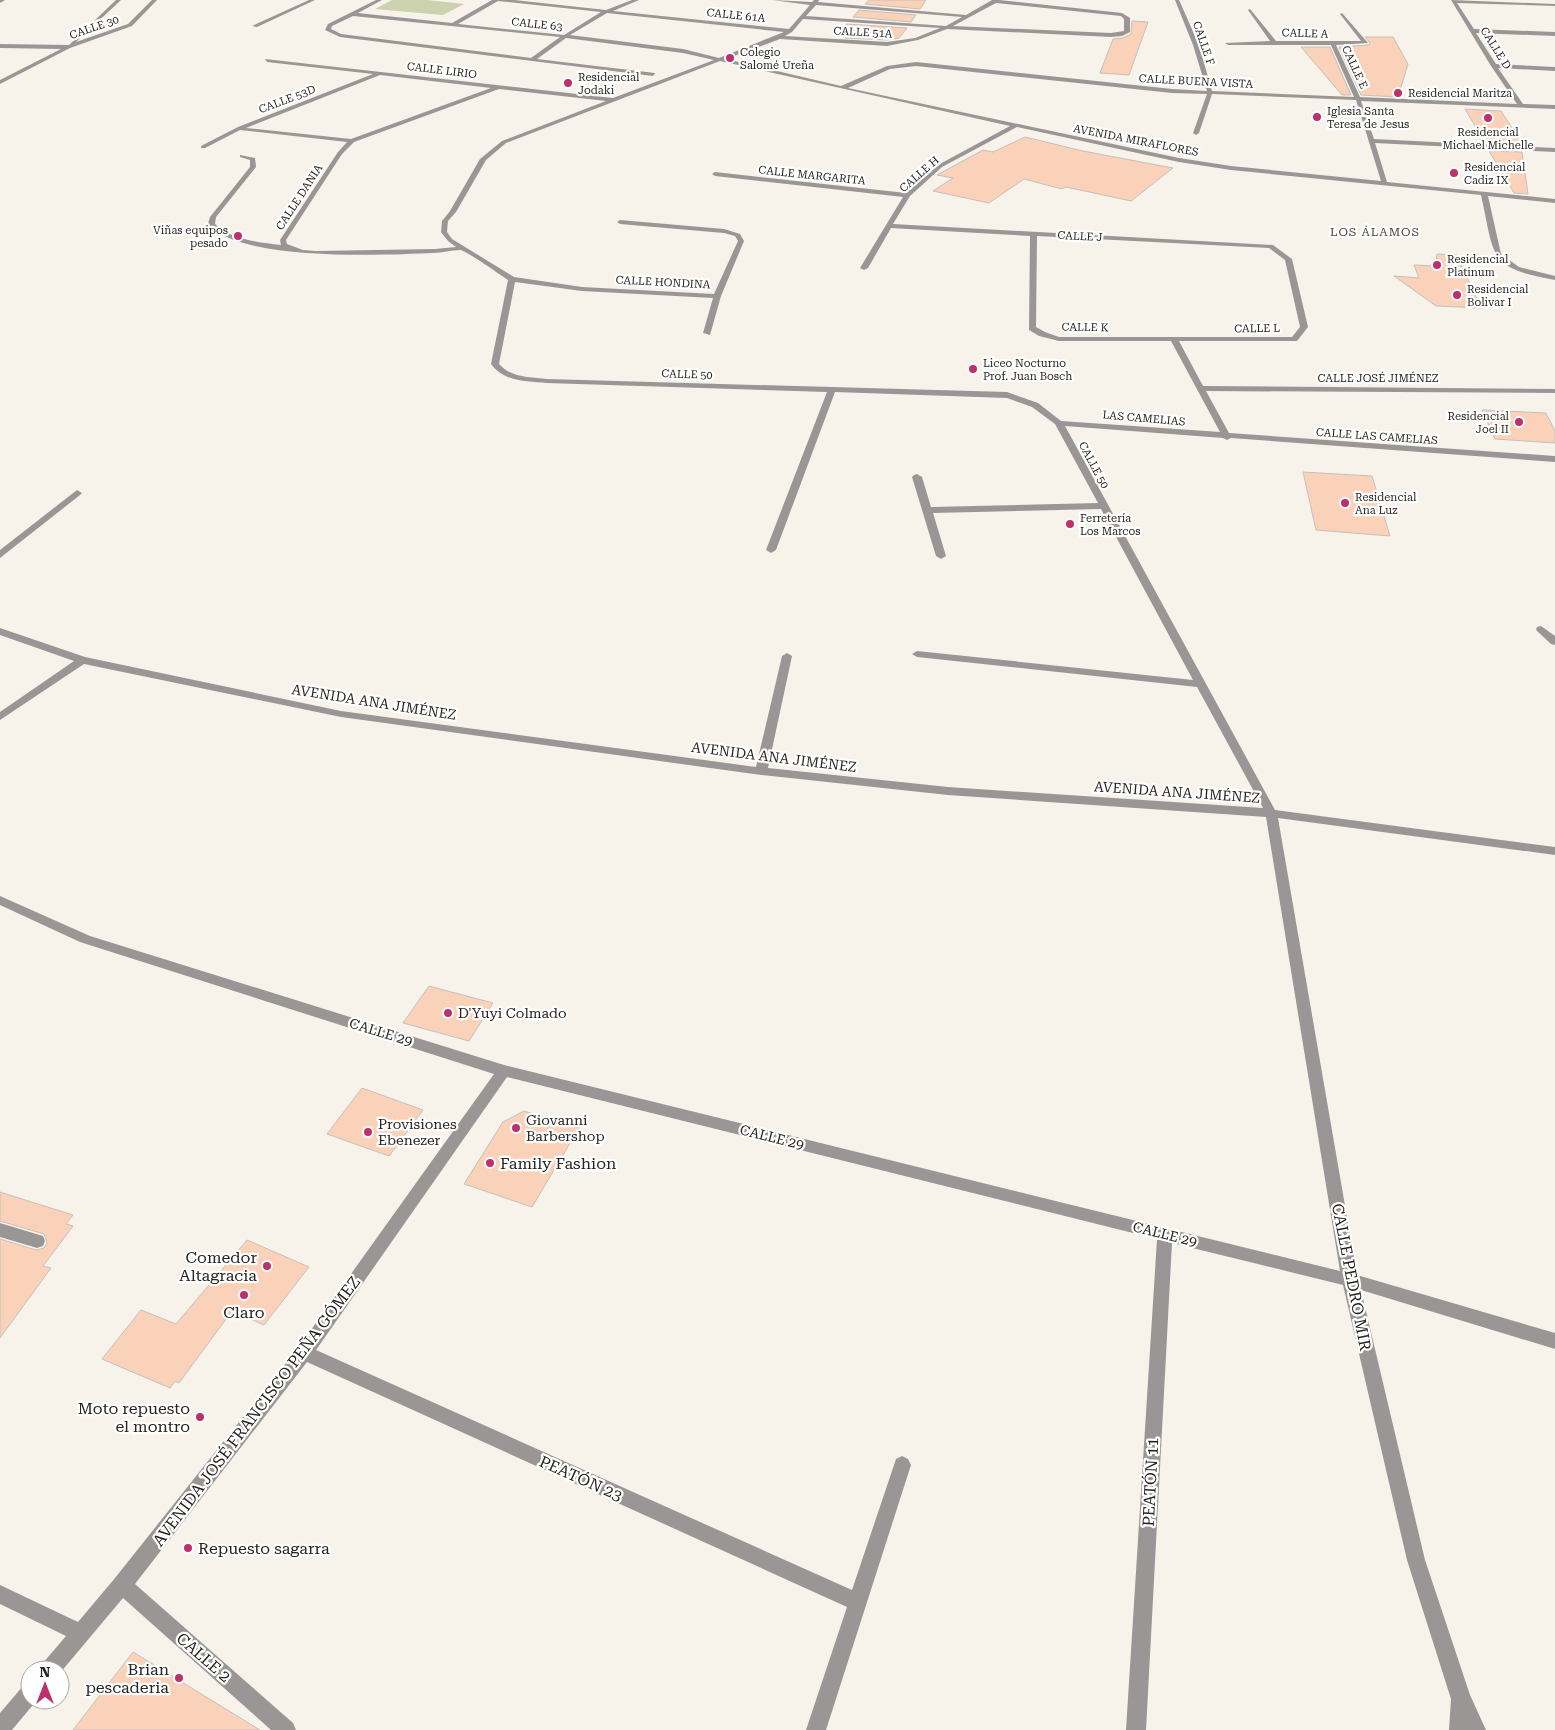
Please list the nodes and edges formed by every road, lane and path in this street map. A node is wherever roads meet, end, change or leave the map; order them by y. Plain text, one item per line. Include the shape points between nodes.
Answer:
1 (4, 0) edge
2 (120, 0) edge
3 (155, 0) edge
4 (313, 0) edge
5 (380, 0) edge
6 (496, 0) edge
7 (500, 0) edge
8 (637, 0) edge
9 (774, 0) edge
10 (1177, 0) edge
11 (1453, 0) edge
12 (995, 1) edge
13 (0, 2) edge
14 (815, 2) edge
15 (1555, 5) edge
16 (1250, 10) dead end
17 (607, 11) junction
18 (352, 14) junction
19 (1342, 14) dead end
20 (802, 16) junction
21 (965, 16) junction
22 (452, 25) junction
23 (255, 26) dead end
24 (944, 27) junction
25 (790, 31) junction
26 (1473, 31) junction
27 (1555, 34) edge
28 (564, 37) junction
29 (779, 37) junction
30 (1274, 42) junction
31 (1228, 43) dead end
32 (1333, 44) junction
33 (0, 46) edge
34 (68, 47) junction
35 (267, 60) dead end
36 (532, 60) junction
37 (718, 60) junction
38 (1494, 66) junction
39 (1555, 69) edge
40 (380, 73) junction
41 (653, 74) dead end
42 (0, 82) edge
43 (498, 87) junction
44 (842, 88) junction
45 (1210, 93) junction
46 (1358, 99) junction
47 (616, 100) junction
48 (1522, 106) junction
49 (1555, 107) edge
50 (1016, 125) junction
51 (240, 128) junction
52 (1196, 132) dead end
53 (352, 141) junction
54 (1372, 141) junction
55 (203, 147) dead end
56 (1555, 150) edge
57 (242, 156) dead end
58 (715, 174) dead end
59 (1385, 185) junction
60 (1484, 194) junction
61 (907, 195) junction
62 (1555, 202) edge
63 (620, 222) dead end
64 (888, 226) junction
65 (1034, 233) junction
66 (1271, 246) joint
67 (463, 248) junction
68 (292, 249) junction
69 (864, 268) dead end
70 (1555, 278) edge
71 (512, 279) junction
72 (717, 296) junction
73 (707, 333) dead end
74 (1174, 340) junction
75 (1201, 388) junction
76 (832, 390) junction
77 (1555, 391) edge
78 (1059, 423) junction
79 (1227, 436) junction
80 (1555, 459) edge
81 (917, 477) dead end
82 (78, 493) dead end
83 (1103, 506) junction
84 (927, 510) junction
85 (771, 550) dead end
86 (0, 555) edge
87 (941, 556) dead end
88 (1541, 629) dead end
89 (0, 631) edge
90 (1555, 642) edge
91 (918, 654) dead end
92 (787, 656) dead end
93 (82, 660) junction
94 (1200, 684) junction
95 (0, 717) edge
96 (761, 771) junction
97 (1271, 813) junction
98 (1555, 851) edge
99 (0, 900) edge
100 (504, 1071) junction
101 (0, 1230) edge
102 (1165, 1234) junction
103 (37, 1241) dead end
104 (1350, 1280) junction
105 (1555, 1341) edge
106 (304, 1353) junction
107 (902, 1465) dead end
108 (122, 1585) junction
109 (0, 1594) edge
110 (858, 1602) junction
111 (81, 1633) junction
112 (58, 1660) edge
113 (1461, 1698) junction
114 (20, 1705) edge
115 (0, 1728) edge
116 (286, 1730) edge
117 (816, 1730) edge
118 (1136, 1730) edge
119 (1459, 1730) edge
120 (1476, 1730) edge

1 - 13 street
2 - 34 street, CALLE 30
3 - 34 street, CALLE 30 via 130,25
4 - 23 street
5 - 18 street
6 - 22 street
7 - 17 street, CALLE 61A
8 - 17 street
9 - 14 street
10 - 45 street, CALLE F via 1196,46
11 - 15 street
11 - 26 street, CALLE D
12 - 21 street, CALLE 51A
12 - 24 street via 1122,15 1127,18 1128,32 1110,35
14 - 20 street
14 - 21 street
16 - 30 street
17 - 25 street, CALLE 61A
17 - 28 street
18 - 22 street, CALLE 63
18 - 36 street via 330,24 328,30 340,35
19 - 32 street, CALLE A via 1365,43
20 - 24 street
20 - 25 street
21 - 24 street, CALLE 51A
22 - 28 street, CALLE 63
24 - 29 street, CALLE 51A via 921,39 896,44
25 - 29 street
26 - 27 street
26 - 38 street, CALLE D
28 - 36 street
28 - 37 street, CALLE 63 via 653,46
29 - 37 street
30 - 31 street, CALLE A
30 - 32 street, CALLE A
32 - 46 street, CALLE E
33 - 34 street
34 - 42 street
35 - 40 street, CALLE LIRIO
36 - 41 street
37 - 44 street, AVENIDA MIRAFLORES
37 - 47 street
38 - 39 street
38 - 48 street, CALLE D
40 - 43 street, CALLE LIRIO
40 - 51 street, CALLE 53D
43 - 47 street, CALLE LIRIO
43 - 53 street, CALLE DANIA
44 - 45 street, CALLE BUENA VISTA via 889,67 916,64 1152,90
44 - 50 street, AVENIDA MIRAFLORES
45 - 46 street, CALLE BUENA VISTA
45 - 52 street
46 - 48 street, CALLE BUENA VISTA
46 - 54 street, CALLE E
47 - 67 street via 504,142 482,158 445,221 444,232
48 - 49 street, CALLE BUENA VISTA
50 - 59 street, AVENIDA MIRAFLORES via 1231,168
50 - 61 street, CALLE H via 940,166
51 - 53 street
51 - 55 street, CALLE 53D
53 - 68 street, CALLE DANIA via 340,152 283,240 284,245
54 - 56 street
54 - 59 street, CALLE E
57 - 68 street via 253,159 253,167 213,217 211,224 234,238
58 - 61 street, CALLE MARGARITA
59 - 60 street, AVENIDA MIRAFLORES
60 - 62 street, AVENIDA MIRAFLORES
60 - 70 street via 1498,254 1504,262 1516,269
61 - 64 street, CALLE H
63 - 72 street, CALLE HONDINA via 738,234 741,241
64 - 65 street, CALLE J
64 - 69 street, CALLE H
65 - 66 street, CALLE J
65 - 74 street, CALLE K via 1032,328 1059,339
66 - 74 street, CALLE L via 1288,259 1304,326 1294,339
67 - 68 street, CALLE DANIA via 316,253
67 - 71 street
71 - 72 street, CALLE HONDINA via 582,289
71 - 76 street, CALLE 50 via 495,364 510,375 547,381
72 - 73 street
74 - 75 street
75 - 77 street, CALLE JOSÉ JIMÉNEZ
75 - 79 street
76 - 78 street, CALLE 50 via 1007,395 1041,407
76 - 85 street
78 - 79 street, LAS CAMELIAS
78 - 83 street, CALLE 50
79 - 80 street, CALLE LAS CAMELIAS
81 - 84 street
82 - 86 street
83 - 84 street
83 - 94 street, CALLE 50
84 - 87 street
88 - 90 street
89 - 93 street, AVENIDA ANA JIMÉNEZ
91 - 94 street
92 - 96 street
93 - 95 street
93 - 96 street, AVENIDA ANA JIMÉNEZ via 341,714
94 - 97 street, CALLE 50
96 - 97 street, AVENIDA ANA JIMÉNEZ via 948,791
97 - 98 street, AVENIDA ANA JIMÉNEZ
97 - 104 street, CALLE PEDRO MIR
99 - 100 street, CALLE 29 via 85,939
100 - 102 street, CALLE 29
100 - 106 street, AVENIDA JOSÉ FRANCISCO PEÑA GÓMEZ
101 - 103 street
102 - 104 street, CALLE 29
102 - 118 street, PEATÓN 11
104 - 105 street, CALLE 29
104 - 113 street, CALLE PEDRO MIR via 1416,1560
106 - 108 street, AVENIDA JOSÉ FRANCISCO PEÑA GÓMEZ
106 - 110 street, PEATÓN 23
107 - 110 street
108 - 111 street, AVENIDA JOSÉ FRANCISCO PEÑA GÓMEZ
108 - 116 street, CALLE 2
109 - 111 street
110 - 117 street
111 - 112 street, AVENIDA JOSÉ FRANCISCO PEÑA GÓMEZ
113 - 119 street
113 - 120 street, CALLE PEDRO MIR
114 - 115 street

